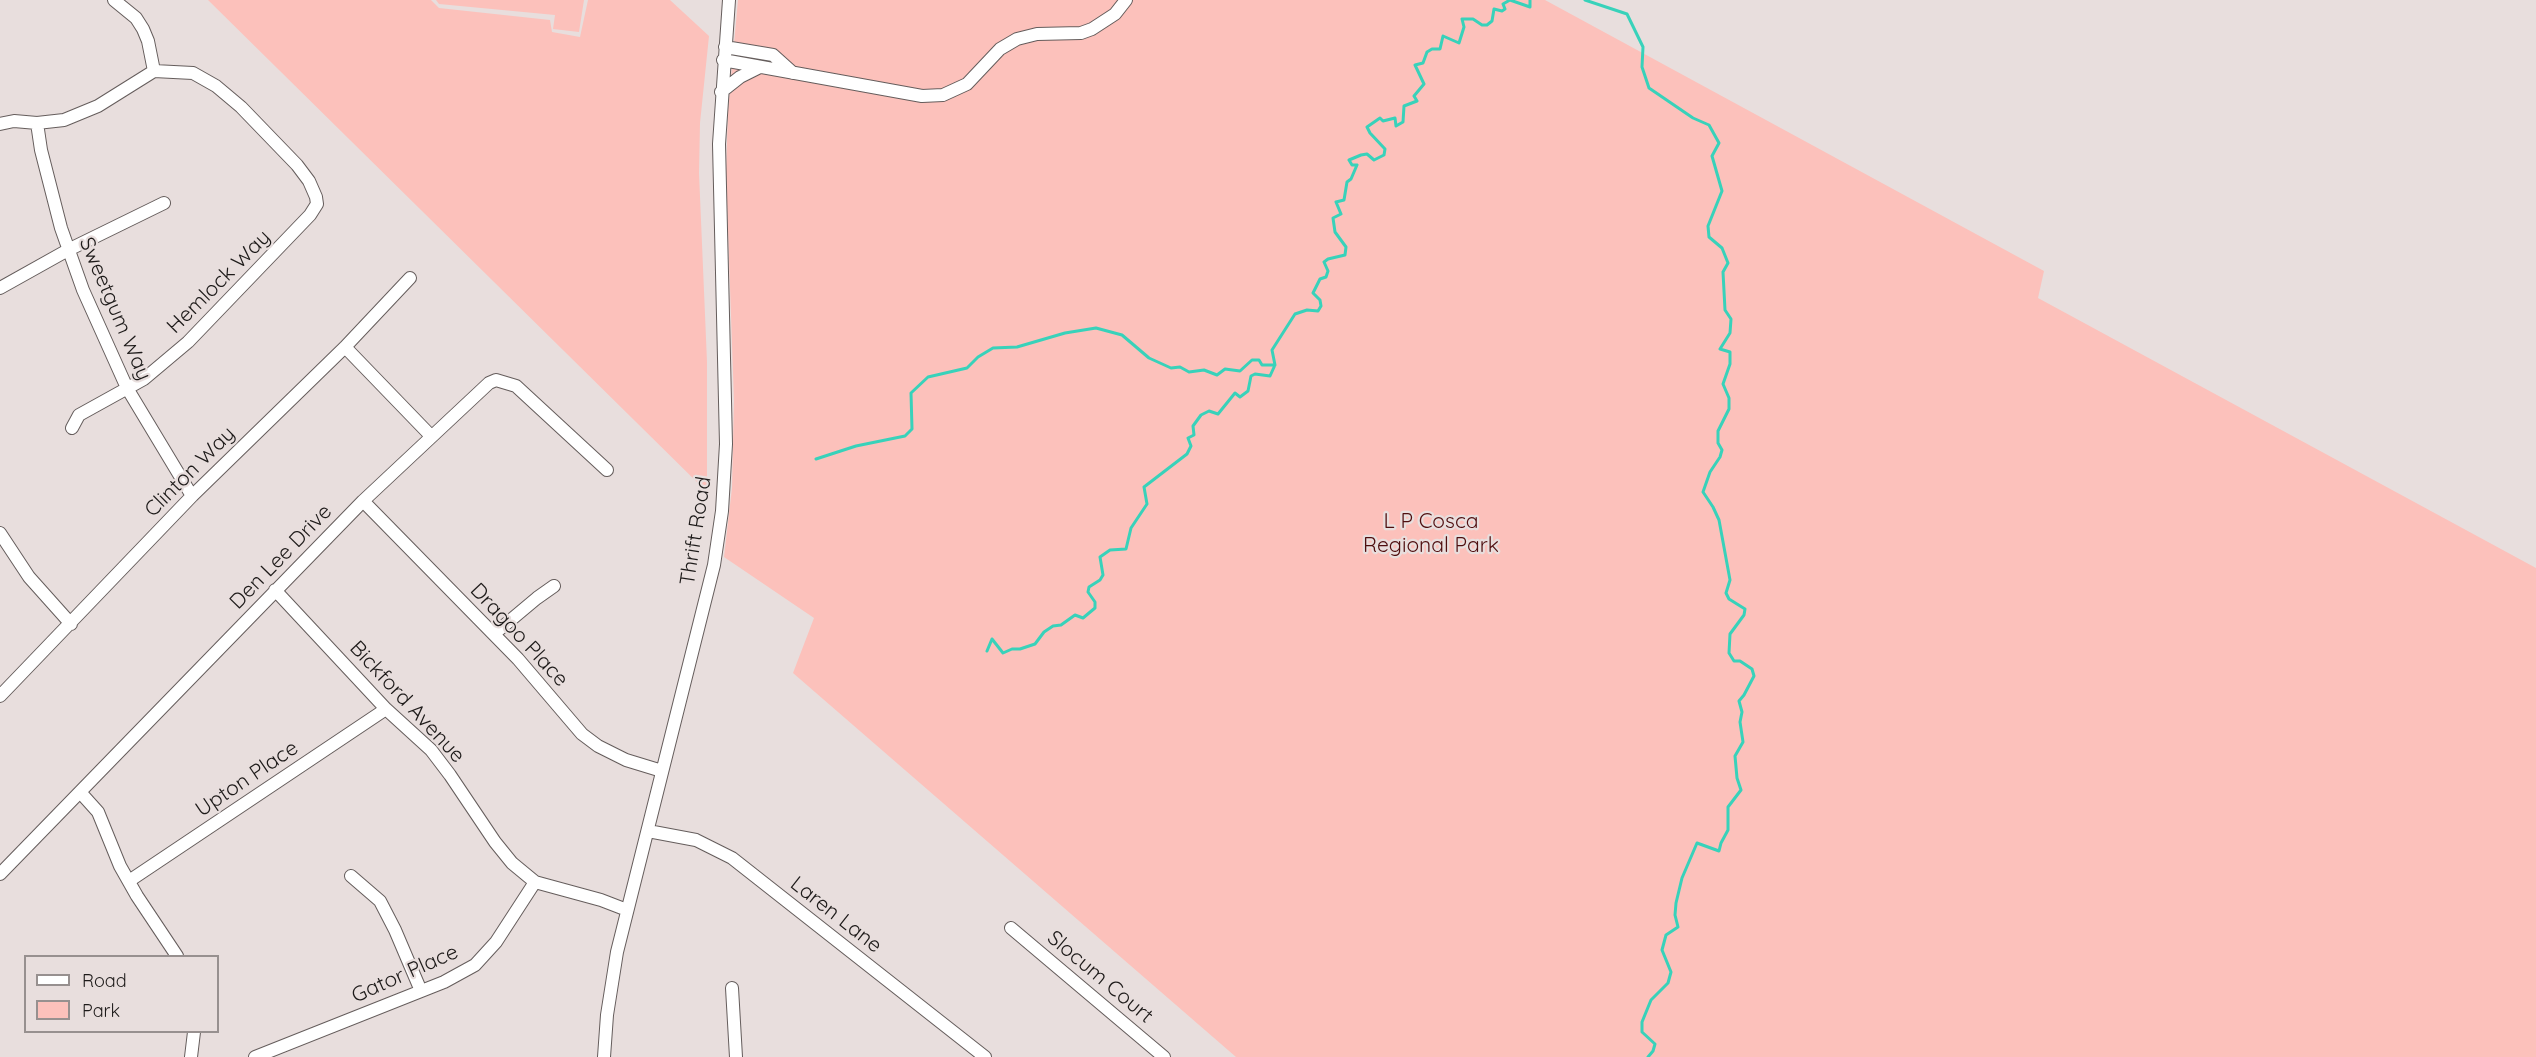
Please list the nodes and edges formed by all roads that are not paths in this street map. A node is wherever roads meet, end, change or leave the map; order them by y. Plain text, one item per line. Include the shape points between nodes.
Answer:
1 (114, 0) edge
2 (729, 0) edge
3 (1126, 0) edge
4 (724, 47) junction
5 (723, 60) junction
6 (760, 67) junction
7 (154, 71) junction
8 (793, 73) junction
9 (721, 92) junction
10 (37, 123) junction
11 (0, 124) edge
12 (164, 203) dead end
13 (68, 250) junction
14 (410, 278) dead end
15 (0, 288) edge
16 (345, 347) junction
17 (127, 388) junction
18 (72, 428) dead end
19 (431, 436) junction
20 (607, 470) dead end
21 (192, 496) junction
22 (363, 501) junction
23 (0, 534) edge
24 (554, 586) dead end
25 (276, 590) junction
26 (71, 624) junction
27 (494, 634) junction
28 (0, 696) edge
29 (386, 709) junction
30 (662, 771) junction
31 (80, 792) junction
32 (648, 831) junction
33 (0, 874) edge
34 (351, 876) dead end
35 (129, 881) junction
36 (535, 882) junction
37 (627, 910) junction
38 (1011, 927) dead end
39 (176, 955) edge
40 (732, 987) dead end
41 (421, 991) junction
42 (194, 1033) edge
43 (190, 1057) edge
44 (255, 1057) edge
45 (604, 1057) edge
46 (736, 1057) edge
47 (985, 1057) edge
48 (1164, 1057) edge

1 - 7 street via 143,29
2 - 4 street, Thrift Road
3 - 8 street via 1115,14 1081,33 1038,34 1017,39 1000,49 967,84 943,95 922,96
4 - 5 street, Thrift Road
4 - 8 street via 773,55
5 - 6 street
5 - 9 street, Thrift Road
6 - 8 street
6 - 9 street
7 - 10 street via 86,112
7 - 17 street, Hemlock Way via 193,73 242,107 309,181 316,204 294,233 171,357
9 - 30 street, Thrift Road via 719,200 726,444 722,511 714,566
10 - 11 street
10 - 13 street, Sweetgum Way
12 - 13 street
13 - 15 street
13 - 17 street, Sweetgum Way
14 - 16 street, Clinton Way
16 - 19 street
16 - 21 street, Clinton Way
17 - 18 street, Hemlock Way via 79,416
17 - 21 street, Sweetgum Way
19 - 20 street, Den Lee Drive via 489,383 509,382
19 - 22 street, Den Lee Drive
21 - 26 street, Clinton Way
22 - 25 street, Den Lee Drive
22 - 27 street, Dragoo Place
23 - 26 street via 29,578
24 - 27 street
25 - 29 street, Bickford Avenue
25 - 31 street, Den Lee Drive
26 - 28 street, Clinton Way
27 - 30 street, Dragoo Place via 582,734 614,754
29 - 35 street, Upton Place
29 - 36 street, Bickford Avenue via 431,750 503,853
30 - 32 street, Thrift Road
31 - 33 street, Den Lee Drive
31 - 35 street via 102,820
32 - 37 street, Thrift Road
32 - 47 street, Laren Lane via 696,840 732,858
34 - 41 street via 380,901
35 - 39 street
36 - 37 street, Bickford Avenue
36 - 41 street, Gator Place via 482,959 454,978
37 - 45 street, Thrift Road via 612,977
38 - 48 street, Slocum Court
40 - 46 street
41 - 44 street, Gator Place
42 - 43 street

